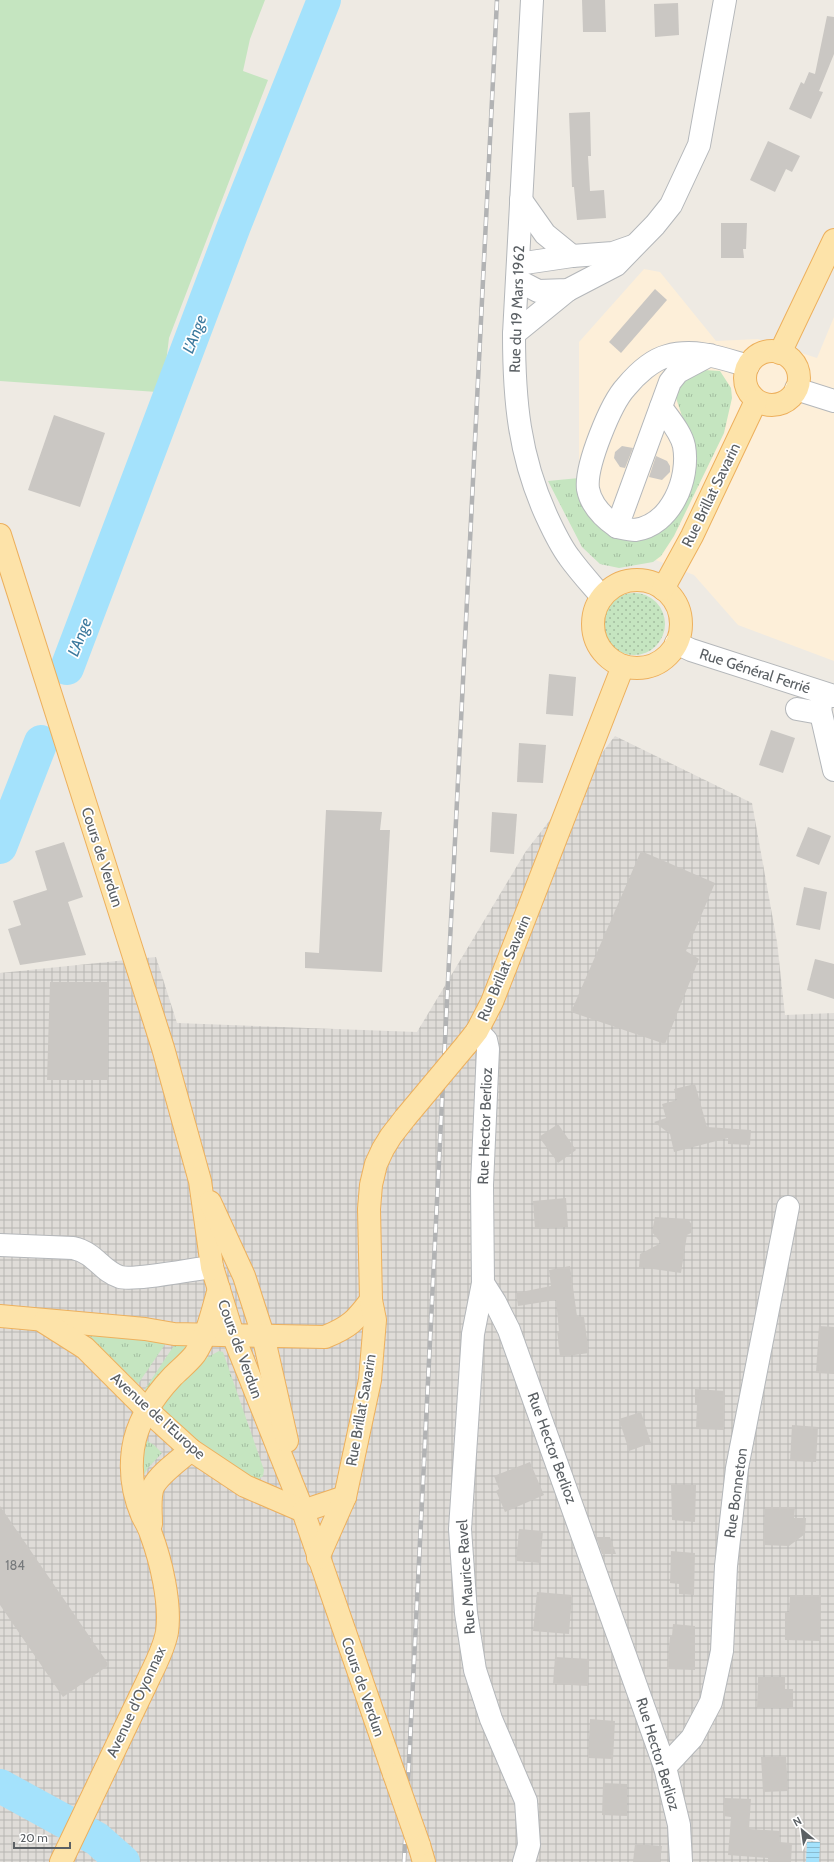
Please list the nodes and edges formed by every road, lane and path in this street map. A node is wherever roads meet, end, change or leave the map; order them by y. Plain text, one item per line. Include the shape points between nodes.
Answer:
1 (532, 0) edge
2 (725, 0) edge
3 (521, 200) junction
4 (834, 240) edge
5 (636, 245) junction
6 (572, 256) junction
7 (517, 272) junction
8 (568, 290) junction
9 (514, 334) junction
10 (780, 353) junction
11 (710, 356) junction
12 (748, 366) junction
13 (796, 389) junction
14 (756, 401) junction
15 (834, 401) edge
16 (661, 407) junction
17 (617, 527) junction
18 (0, 535) edge
19 (663, 589) junction
20 (602, 597) junction
21 (676, 643) junction
22 (623, 666) junction
23 (826, 700) edge
24 (797, 709) dead end
25 (834, 770) edge
26 (472, 1038) junction
27 (200, 1181) junction
28 (788, 1207) dead end
29 (0, 1246) edge
30 (212, 1267) junction
31 (483, 1283) junction
32 (218, 1289) junction
33 (371, 1300) junction
34 (0, 1316) edge
35 (41, 1320) junction
36 (206, 1335) junction
37 (233, 1335) junction
38 (263, 1336) junction
39 (147, 1410) junction
40 (191, 1450) junction
41 (345, 1497) junction
42 (303, 1511) junction
43 (151, 1534) junction
44 (318, 1558) junction
45 (665, 1767) junction
46 (421, 1853) edge
47 (64, 1856) edge
48 (524, 1862) edge
49 (681, 1862) edge

1 - 3 street, Rue du 19 Mars 1962
2 - 5 street via 699,145 671,205
3 - 6 street via 545,234
3 - 7 street, Rue du 19 Mars 1962
4 - 10 main road
5 - 6 street via 613,253
5 - 8 street via 616,265
6 - 7 street
7 - 8 street via 538,291
7 - 9 street, Rue du 19 Mars 1962
8 - 9 street
9 - 20 street, Rue du 19 Mars 1962 via 514,382 518,421 538,496 568,556
10 - 12 main road via 773,351 758,355
10 - 13 main road via 794,363 798,376
11 - 12 street
11 - 16 street via 678,372 670,382
11 - 17 street via 689,352 666,356 625,387 613,406 592,459 588,490 598,509
12 - 14 main road via 745,381 750,396
13 - 14 main road via 792,396 779,404 763,404
13 - 15 street
14 - 19 main road, Rue Brillat Savarin via 692,536
16 - 17 street
16 - 17 street via 684,445 683,478 669,509 660,519 633,530
18 - 27 main road, Cours de Verdun via 163,1048
19 - 20 main road via 642,580 627,581 613,587
19 - 21 main road via 676,603 680,614 681,625
20 - 22 main road via 595,607 593,632 603,653
21 - 22 main road via 663,659 651,666
21 - 23 street, Rue Général Ferrié
22 - 26 main road, Rue Brillat Savarin via 492,1002
23 - 24 street via 814,712
23 - 25 street
26 - 31 street, Rue Hector Berlioz via 486,1040 488,1049 482,1185
26 - 33 main road, Rue Brillat Savarin, bridge via 391,1136 376,1164 369,1209
27 - 30 main road, Cours de Verdun
27 - 38 main road, Cours de Verdun via 244,1276
28 - 45 street, Rue Bonneton via 737,1468 726,1566 722,1651 712,1702 692,1738
29 - 30 street via 83,1250 119,1277 134,1278
30 - 32 main road, Cours de Verdun
31 - 45 street, Rue Hector Berlioz via 509,1330
31 - 48 street, Rue Maurice Ravel via 473,1334 460,1529 466,1613 475,1670 491,1719 526,1801 529,1845
32 - 36 main road
32 - 37 main road, Cours de Verdun
33 - 38 main road via 344,1330 325,1337
33 - 41 main road, Rue Brillat Savarin via 375,1320 370,1380
34 - 35 main road, Avenue de l'Europe
35 - 36 main road, Avenue de l'Europe
35 - 39 main road, Avenue de l'Europe via 85,1348
36 - 37 main road, Avenue de l'Europe
36 - 39 main road, Avenue d'Oyonnax via 194,1356 172,1377
37 - 38 main road, Avenue de l'Europe
37 - 42 main road, Cours de Verdun
38 - 42 main road, Cours de Verdun
39 - 40 main road, Avenue de l'Europe
39 - 43 main road, Avenue d'Oyonnax via 137,1432 131,1467 137,1499
40 - 42 main road, Avenue de l'Europe via 245,1486
40 - 43 main road, Avenue d'Oyonnax via 159,1478 154,1486 151,1496
41 - 42 main road
41 - 44 main road, Rue Brillat Savarin
42 - 44 main road, Cours de Verdun
43 - 47 main road, Avenue d'Oyonnax via 166,1589 167,1633 148,1680
44 - 46 main road, Cours de Verdun, bridge
45 - 49 street, Rue Hector Berlioz via 679,1825

